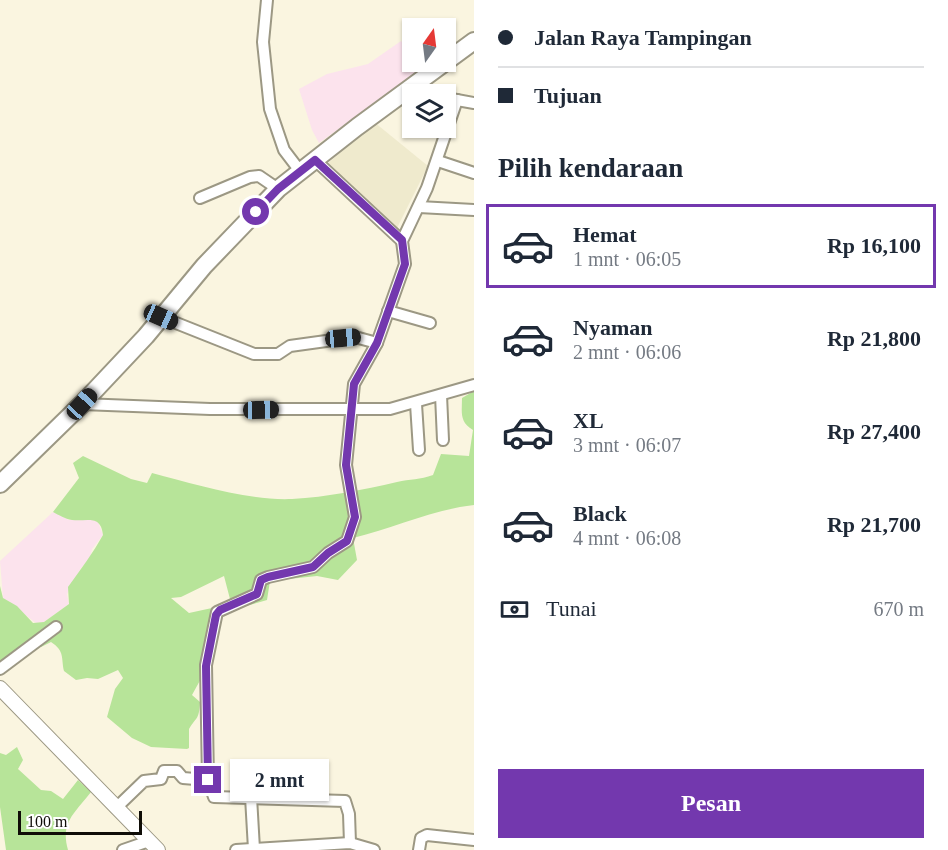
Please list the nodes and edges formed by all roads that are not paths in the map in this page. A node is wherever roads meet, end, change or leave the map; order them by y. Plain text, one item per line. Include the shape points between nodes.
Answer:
1 (267, 0) edge
2 (474, 41) edge
3 (417, 84) edge
4 (402, 95) edge
5 (456, 100) edge
6 (474, 102) edge
7 (443, 138) edge
8 (315, 160) junction
9 (438, 161) junction
10 (300, 171) junction
11 (474, 173) edge
12 (278, 189) junction
13 (200, 198) dead end
14 (419, 207) junction
15 (474, 210) edge
16 (402, 240) junction
17 (388, 311) junction
18 (161, 317) junction
19 (430, 322) dead end
20 (377, 343) junction
21 (474, 385) edge
22 (441, 395) junction
23 (82, 404) junction
24 (416, 404) junction
25 (351, 410) junction
26 (443, 440) dead end
27 (418, 450) dead end
28 (1, 480) edge
29 (56, 627) dead end
30 (0, 669) edge
31 (0, 688) edge
32 (208, 780) junction
33 (251, 797) junction
34 (116, 808) junction
35 (474, 840) edge
36 (350, 843) junction
37 (153, 846) edge
38 (286, 848) edge
39 (331, 848) edge
40 (254, 849) edge
41 (123, 850) edge
42 (236, 850) edge
43 (369, 850) edge
44 (374, 850) edge
45 (419, 850) edge

1 - 10 street via 264,50 270,109 284,150
2 - 3 main road
4 - 8 main road
5 - 6 street
7 - 9 street
8 - 10 main road
8 - 16 street
9 - 11 street
9 - 14 street
10 - 12 main road
12 - 13 street via 259,176 250,177
12 - 18 main road
14 - 15 street
14 - 16 street
16 - 17 street via 405,264
17 - 19 street
17 - 20 street
18 - 20 street via 254,354 278,354 290,346 356,337
18 - 23 main road
20 - 25 street via 356,378
21 - 22 street
22 - 24 street
22 - 26 street
23 - 25 street via 210,410
23 - 28 main road
24 - 25 street
24 - 27 street
25 - 32 street via 346,465 355,517 347,541 313,567 261,580 257,594 216,615 206,666
29 - 30 street
31 - 34 street
32 - 33 street via 214,797
32 - 34 street via 183,778 177,771 164,771 161,779 144,781
33 - 36 street via 345,801
33 - 40 street
34 - 37 street
35 - 45 street via 427,835 421,838
36 - 39 street
36 - 43 street
37 - 41 street
38 - 39 street
38 - 40 street
40 - 42 street
43 - 44 street

